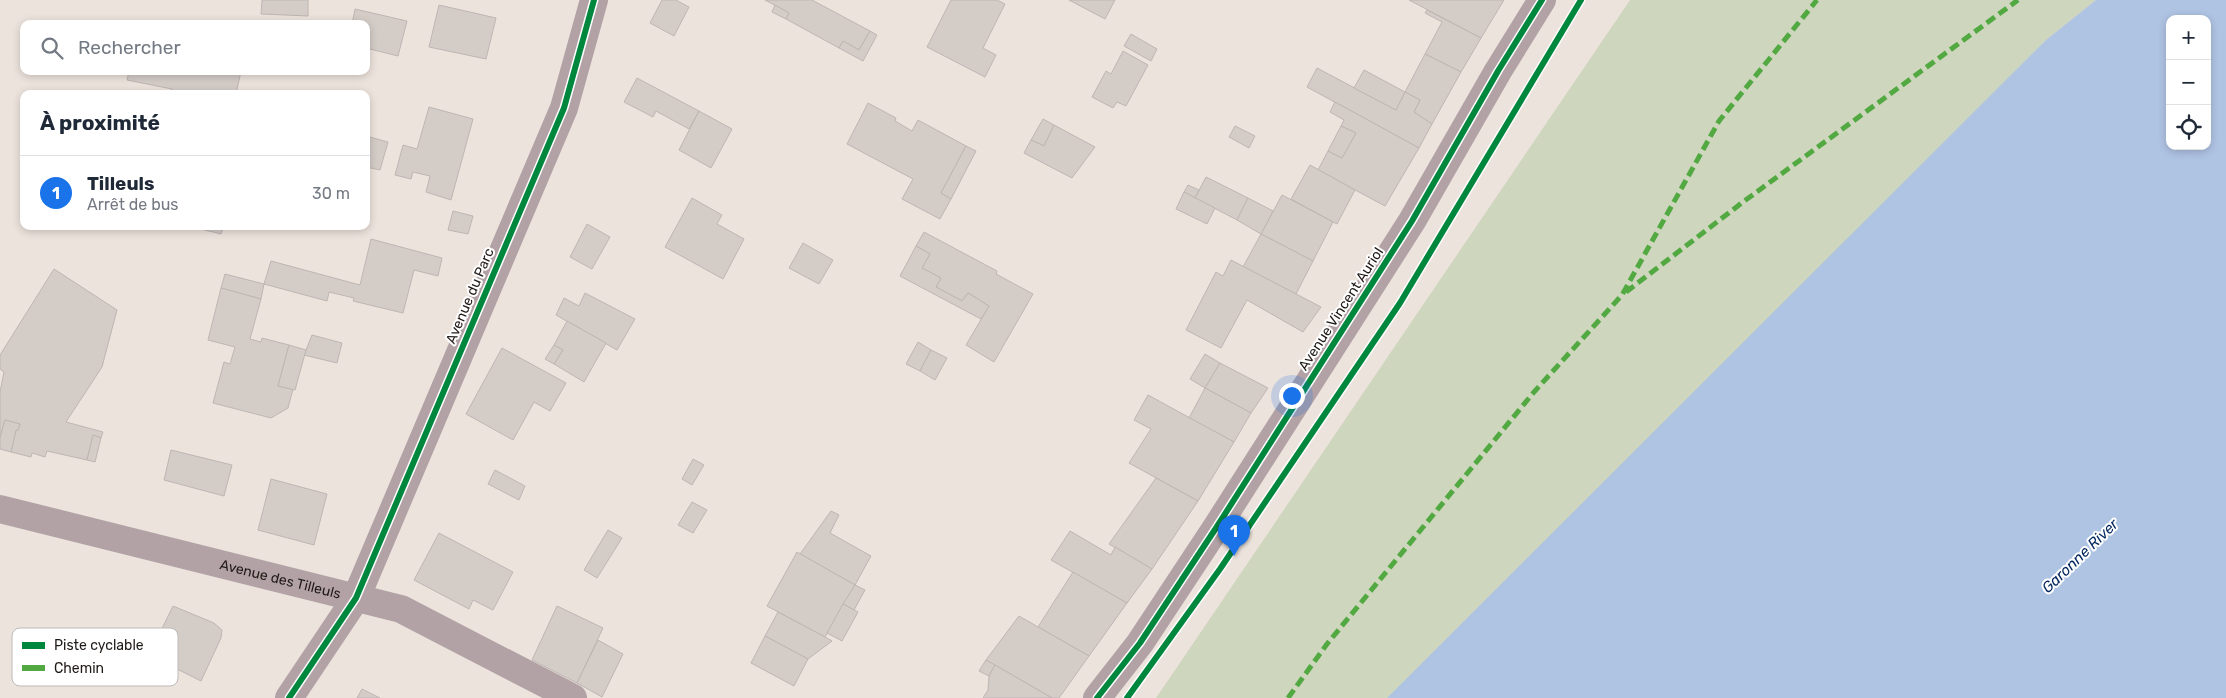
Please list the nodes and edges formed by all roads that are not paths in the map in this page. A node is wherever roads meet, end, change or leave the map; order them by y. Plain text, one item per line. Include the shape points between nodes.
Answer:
1 (594, 0) edge
2 (1542, 0) edge
3 (0, 508) edge
4 (356, 598) junction
5 (289, 698) edge
6 (573, 698) edge
7 (1097, 698) edge

1 - 4 street, Avenue du Parc via 564,108
2 - 7 street, Avenue Vincent Auriol via 1412,221 1140,642
3 - 4 street, Avenue des Tilleuls
4 - 5 street, Avenue du Parc
4 - 6 street, Avenue des Tilleuls via 401,609

